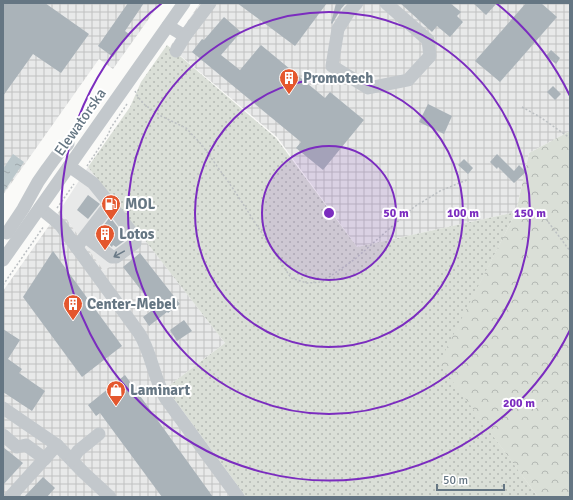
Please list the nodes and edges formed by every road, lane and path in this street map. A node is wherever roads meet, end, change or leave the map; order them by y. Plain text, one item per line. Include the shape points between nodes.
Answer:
1 (184, 3) edge
2 (210, 3) edge
3 (357, 3) edge
4 (386, 3) edge
5 (168, 26) junction
6 (185, 36) junction
7 (176, 51) dead end
8 (128, 83) junction
9 (522, 107) dead end
10 (570, 138) edge
11 (68, 144) dead end
12 (69, 166) junction
13 (470, 179) dead end
14 (110, 204) junction
15 (40, 208) junction
16 (546, 219) dead end
17 (7, 233) dead end
18 (86, 237) junction
19 (76, 247) junction
20 (570, 251) edge
21 (3, 260) edge
22 (3, 408) edge
23 (99, 434) dead end
24 (3, 435) edge
25 (57, 445) junction
26 (45, 459) junction
27 (72, 460) junction
28 (10, 497) edge
29 (110, 497) edge
30 (238, 497) edge

1 - 5 street, Elewatorska
2 - 6 street
3 - 4 street via 338,29 332,66 368,88 408,80 430,56 428,40
5 - 6 street
5 - 8 street, Elewatorska
6 - 7 street
8 - 12 street, Elewatorska
8 - 13 path via 145,105 186,128 202,144 291,278 307,283 322,282 355,259 414,207 440,191
9 - 10 path
11 - 17 street via 38,182
12 - 14 street via 93,183
12 - 15 street, Elewatorska
14 - 18 street
14 -> 18 street via 135,237 135,243 116,257 112,257
15 - 19 street via 57,222
15 - 21 street, Elewatorska
16 - 20 path
18 - 19 street
19 - 30 street via 142,338 148,349 158,385 166,399
22 - 25 street
23 - 27 street via 78,451
24 - 26 street via 17,447 26,445
25 - 26 street
25 - 27 street
26 - 28 street
27 - 29 street

